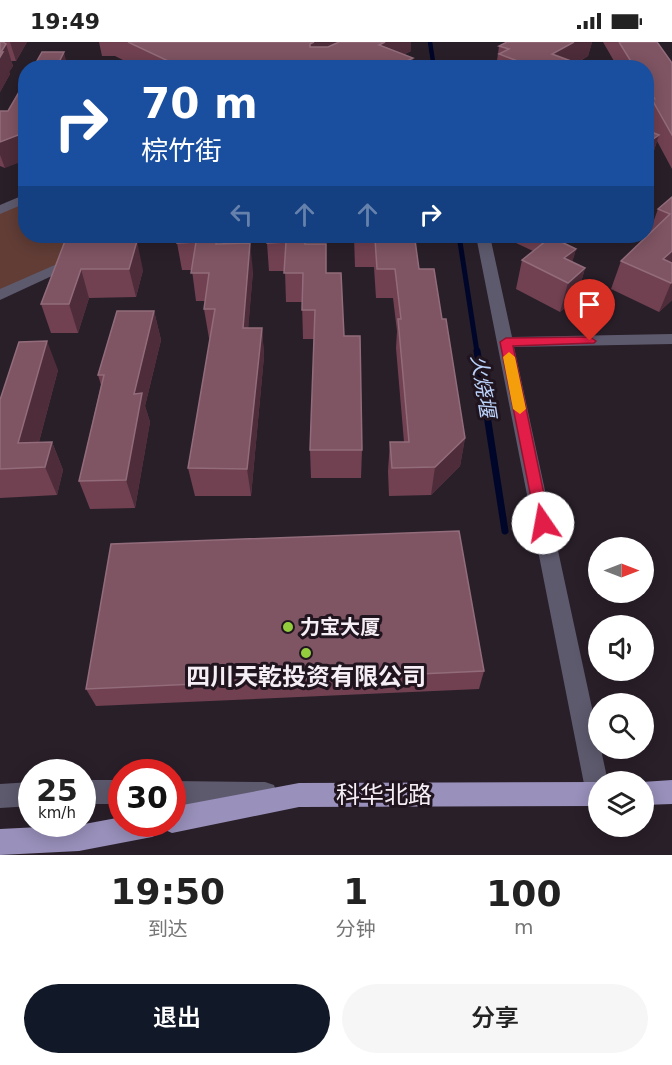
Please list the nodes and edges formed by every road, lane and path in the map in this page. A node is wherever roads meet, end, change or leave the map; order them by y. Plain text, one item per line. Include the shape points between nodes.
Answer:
1 (18, 202) edge
2 (0, 210) edge
3 (115, 243) edge
4 (485, 243) edge
5 (0, 295) edge
6 (672, 339) edge
7 (506, 342) junction
8 (593, 771) edge
9 (672, 792) edge
10 (186, 793) edge
11 (654, 793) edge
12 (588, 794) edge
13 (18, 795) edge
14 (299, 795) junction
15 (0, 796) edge
16 (186, 817) edge
17 (108, 832) edge
18 (0, 842) edge

1 - 2 street
3 - 5 street
4 - 7 street
6 - 7 street
7 - 8 street
9 - 11 main road
10 - 14 street
12 - 14 main road, 科华北路
13 - 15 street
14 - 16 main road, 科华北路
17 - 18 main road

